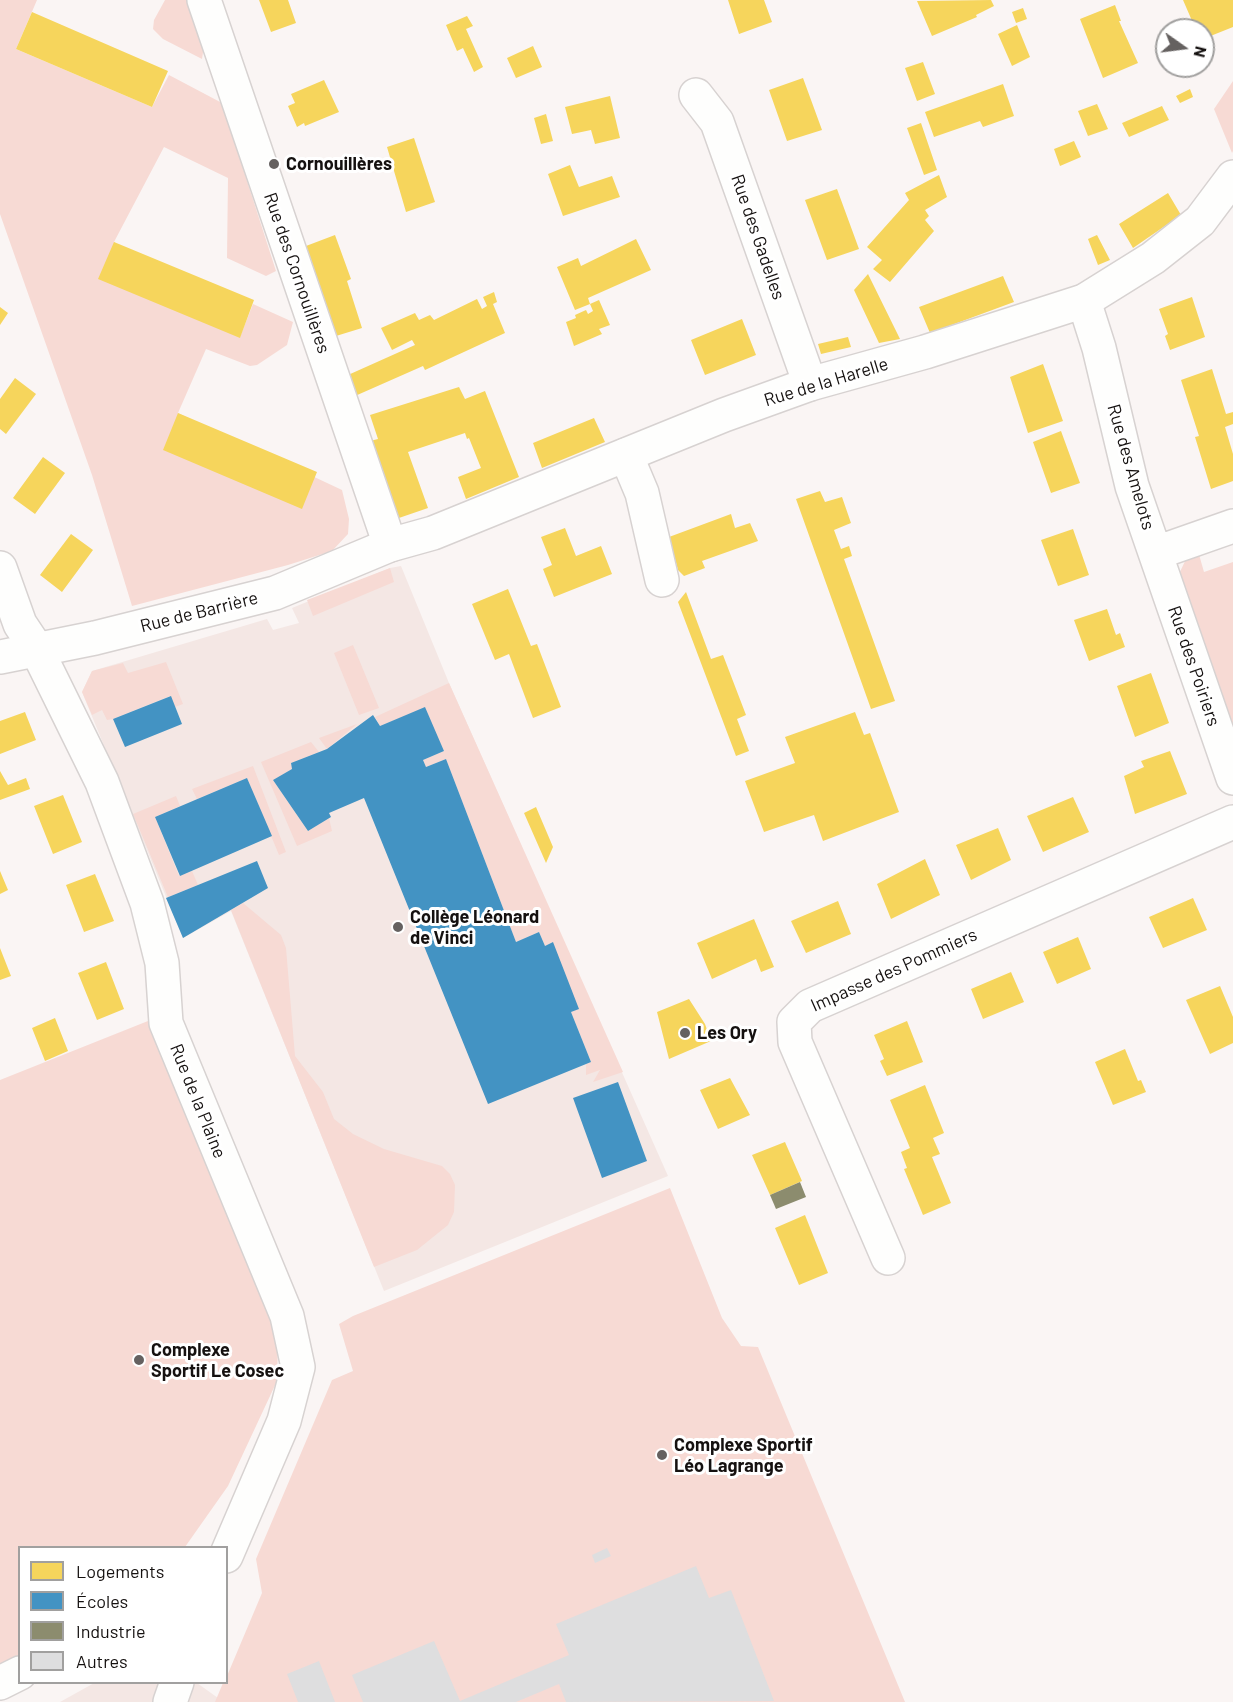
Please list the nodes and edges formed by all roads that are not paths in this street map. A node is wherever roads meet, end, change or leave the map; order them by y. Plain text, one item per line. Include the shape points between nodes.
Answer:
1 (204, 0) edge
2 (696, 95) dead end
3 (1233, 177) edge
4 (1084, 301) junction
5 (810, 384) junction
6 (626, 455) junction
7 (1233, 526) edge
8 (390, 545) junction
9 (1156, 553) junction
10 (0, 568) edge
11 (662, 580) dead end
12 (36, 648) junction
13 (0, 657) edge
14 (1233, 778) edge
15 (1233, 822) edge
16 (888, 1258) dead end
17 (228, 1553) edge
18 (18, 1674) edge
19 (0, 1683) edge
20 (177, 1684) edge
21 (170, 1702) edge

1 - 8 street, Rue des Cornouillères
2 - 5 street, Rue des Gadelles via 717,122
3 - 4 street, Rue de la Harelle via 1200,221 1153,258
4 - 5 street, Rue de la Harelle
4 - 9 street, Rue des Amelots via 1100,348 1132,486
5 - 6 street, Rue de la Harelle
6 - 8 street, Rue de la Harelle via 433,533
6 - 11 street via 642,493
7 - 9 street, Rue des Amelots
8 - 12 street, Rue de Barrière via 275,593 95,638
9 - 14 street, Rue des Poiriers
10 - 12 street, Rue de la Plaine via 20,624
12 - 13 street, Rue de Barrière
12 - 17 street, Rue de la Plaine via 102,782 147,903 162,963 166,1023 287,1316 294,1347 298,1367 284,1421
15 - 16 street, Impasse des Pommiers via 810,1006 794,1022 795,1042
18 - 19 street
20 - 21 street

